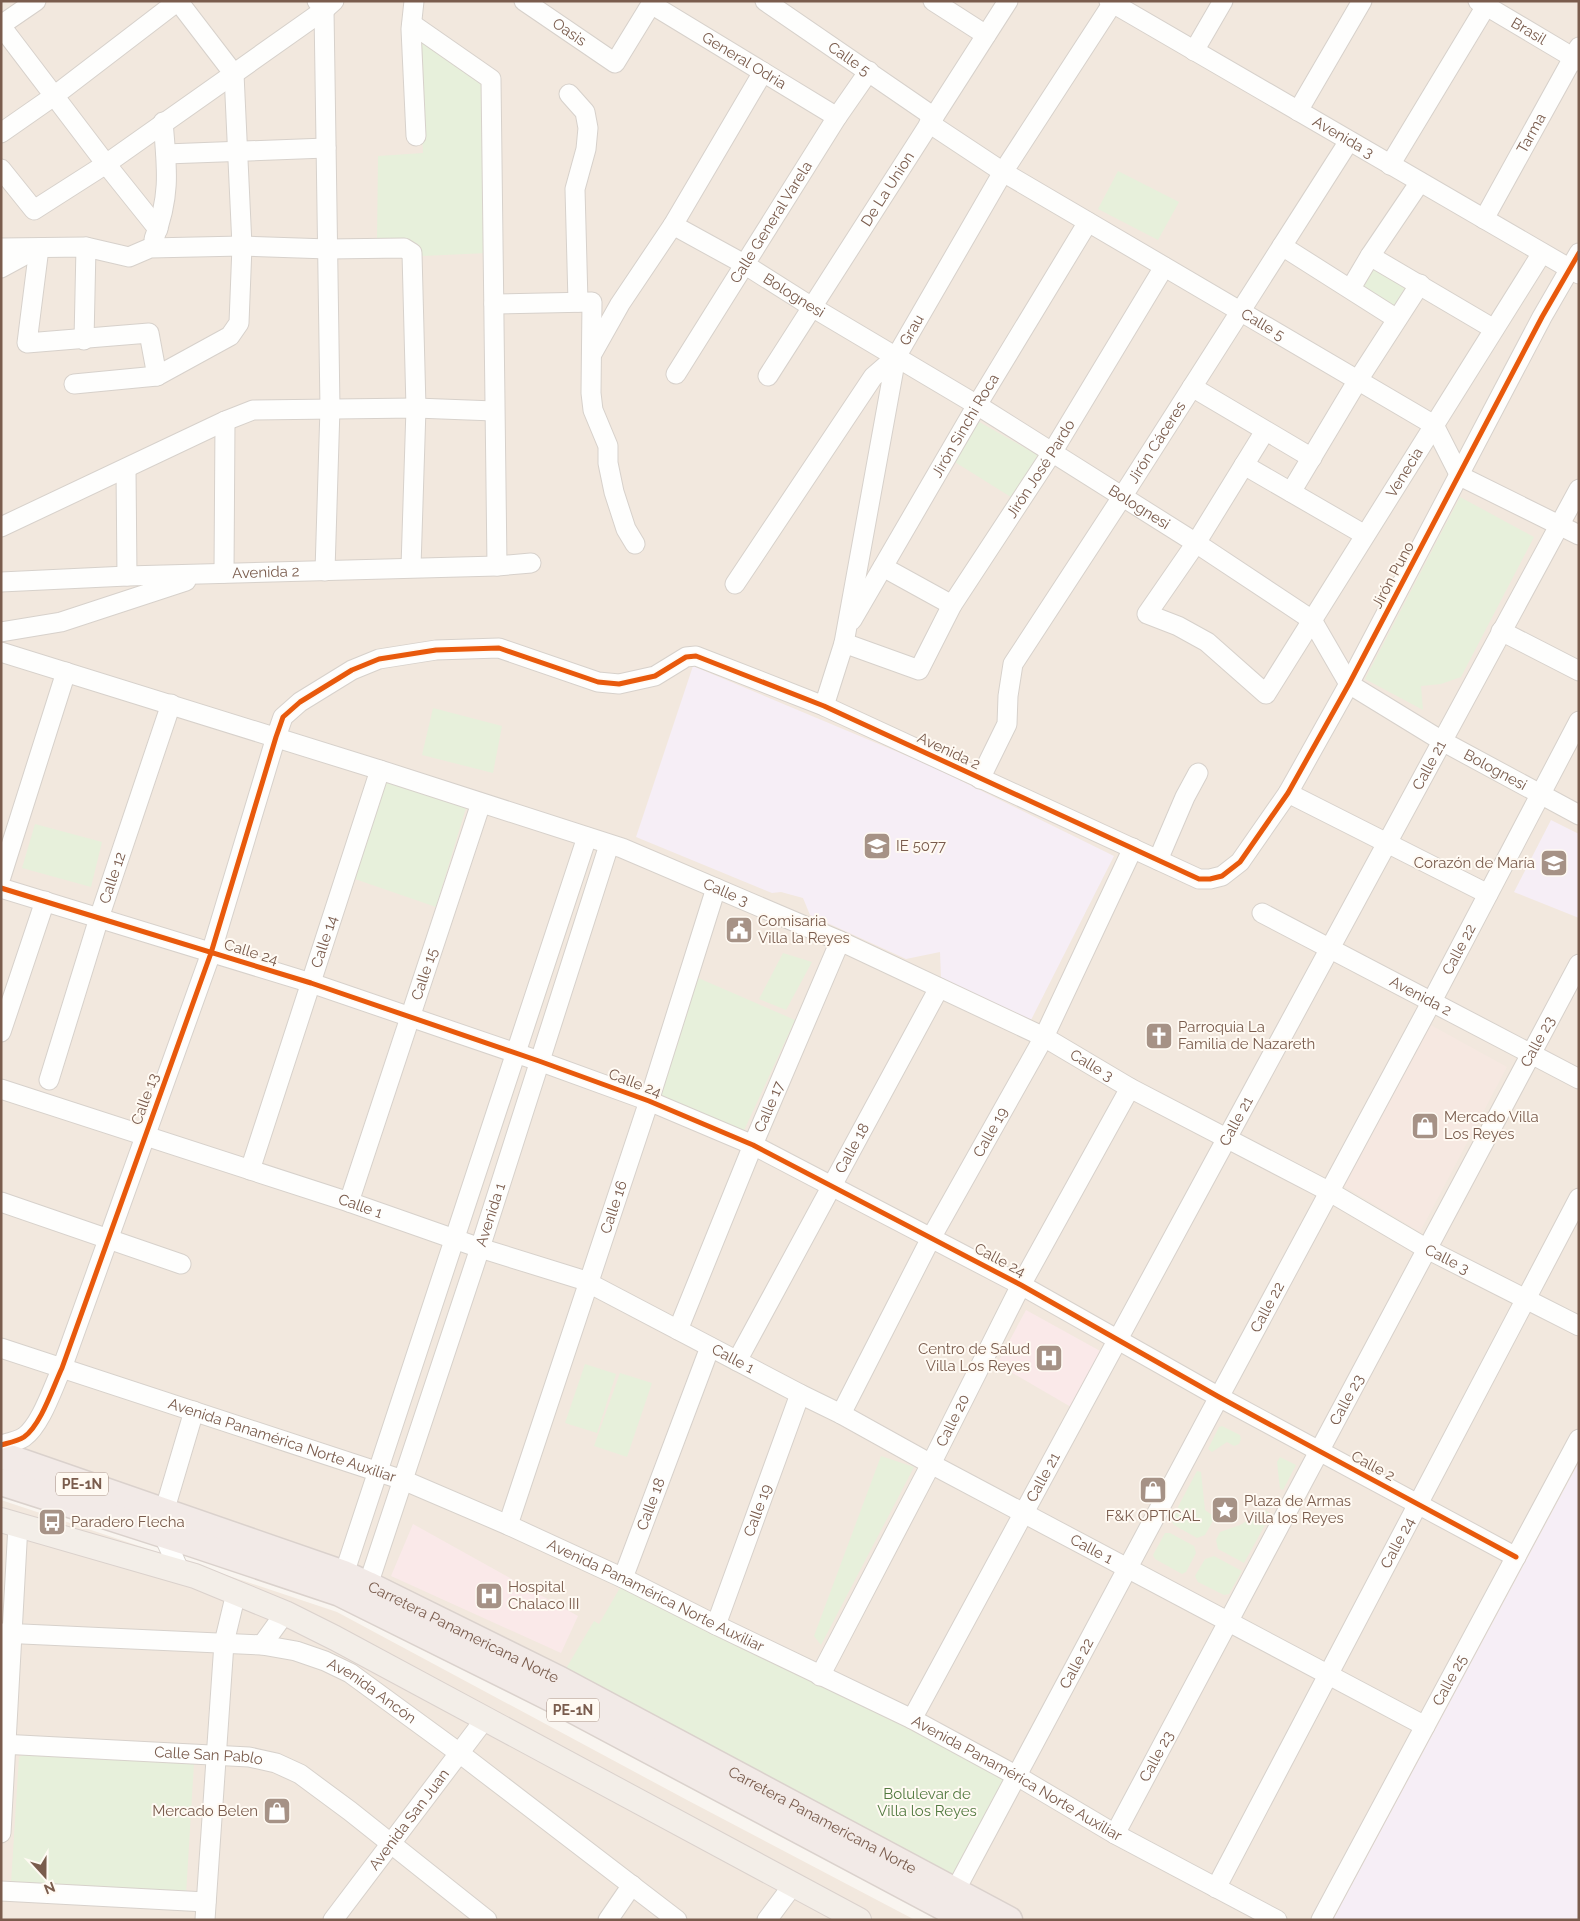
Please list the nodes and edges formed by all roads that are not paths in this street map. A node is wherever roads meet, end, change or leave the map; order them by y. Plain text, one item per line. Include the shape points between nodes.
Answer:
1 (36, 1) edge
2 (178, 1) edge
3 (414, 1) edge
4 (524, 1) edge
5 (765, 1) edge
6 (933, 1) edge
7 (1008, 1) edge
8 (1223, 1) edge
9 (1362, 1) edge
10 (652, 2) edge
11 (1112, 2) edge
12 (1485, 3) edge
13 (325, 4) edge
14 (412, 24) junction
15 (1, 26) edge
16 (986, 35) junction
17 (1194, 51) junction
18 (1577, 55) edge
19 (869, 71) junction
20 (763, 72) junction
21 (234, 74) junction
22 (570, 94) dead end
23 (54, 96) junction
24 (1298, 111) junction
25 (837, 117) junction
26 (932, 120) junction
27 (163, 122) junction
28 (1, 133) edge
29 (416, 136) dead end
30 (1349, 141) junction
31 (326, 148) junction
32 (238, 152) junction
33 (166, 154) junction
34 (106, 164) junction
35 (1390, 165) junction
36 (1, 169) edge
37 (1003, 172) junction
38 (1420, 182) junction
39 (1484, 219) junction
40 (1088, 222) junction
41 (673, 225) junction
42 (158, 229) junction
43 (242, 246) junction
44 (1282, 246) junction
45 (86, 247) junction
46 (1, 248) edge
47 (39, 248) junction
48 (150, 248) junction
49 (328, 249) junction
50 (1542, 253) junction
51 (1370, 256) junction
52 (744, 264) junction
53 (1576, 266) edge
54 (1164, 267) junction
55 (1, 268) edge
56 (1420, 284) junction
57 (1351, 288) junction
58 (578, 302) junction
59 (494, 304) junction
60 (812, 307) junction
61 (1240, 312) junction
62 (1397, 319) junction
63 (1494, 329) junction
64 (84, 340) junction
65 (593, 353) junction
66 (896, 357) junction
67 (676, 374) dead end
68 (157, 376) junction
69 (768, 376) dead end
70 (1358, 380) junction
71 (74, 384) dead end
72 (1192, 387) junction
73 (977, 405) junction
74 (330, 408) junction
75 (416, 408) junction
76 (494, 411) junction
77 (225, 421) junction
78 (1434, 425) junction
79 (1265, 430) junction
80 (1053, 451) junction
81 (1312, 458) junction
82 (1244, 465) junction
83 (126, 469) junction
84 (1460, 476) junction
85 (1579, 489) edge
86 (1291, 492) junction
87 (1122, 497) junction
88 (1559, 525) junction
89 (1, 527) edge
90 (1365, 535) junction
91 (1579, 535) edge
92 (1196, 543) junction
93 (635, 544) dead end
94 (531, 563) dead end
95 (497, 566) junction
96 (411, 567) junction
97 (883, 567) junction
98 (325, 571) junction
99 (215, 574) junction
100 (127, 576) junction
101 (1, 582) edge
102 (735, 584) dead end
103 (952, 605) junction
104 (1312, 620) junction
105 (1, 632) edge
106 (1502, 632) junction
107 (845, 638) junction
108 (1, 652) edge
109 (686, 657) joint
110 (1579, 671) edge
111 (66, 672) junction
112 (1349, 684) junction
113 (171, 704) junction
114 (824, 706) junction
115 (1579, 721) edge
116 (276, 738) junction
117 (1442, 741) junction
118 (380, 770) junction
119 (1198, 773) dead end
120 (980, 779) junction
121 (1288, 793) junction
122 (1540, 794) junction
123 (481, 803) junction
124 (1579, 815) edge
125 (587, 838) junction
126 (1387, 842) junction
127 (609, 845) junction
128 (1133, 848) junction
129 (1158, 860) junction
130 (1, 876) edge
131 (1199, 879) joint
132 (1, 888) edge
133 (716, 888) junction
134 (1488, 894) junction
135 (45, 901) junction
136 (1262, 913) dead end
137 (99, 918) junction
138 (840, 941) junction
139 (1330, 947) junction
140 (211, 953) junction
141 (1579, 964) edge
142 (311, 983) junction
143 (939, 988) junction
144 (1432, 1002) junction
145 (410, 1018) junction
146 (1, 1032) edge
147 (1044, 1037) junction
148 (516, 1053) junction
149 (1531, 1054) junction
150 (539, 1061) junction
151 (1579, 1079) edge
152 (49, 1080) dead end
153 (1130, 1088) junction
154 (1, 1089) edge
155 (649, 1101) junction
156 (146, 1135) junction
157 (1226, 1139) junction
158 (753, 1145) junction
159 (250, 1170) junction
160 (832, 1186) junction
161 (1330, 1192) junction
162 (1579, 1198) edge
163 (1, 1202) edge
164 (349, 1202) junction
165 (931, 1238) junction
166 (108, 1239) junction
167 (454, 1239) junction
168 (480, 1248) junction
169 (1427, 1248) junction
170 (180, 1264) dead end
171 (589, 1282) junction
172 (1021, 1285) junction
173 (1526, 1299) junction
174 (1579, 1326) edge
175 (678, 1330) junction
176 (1118, 1340) junction
177 (710, 1347) junction
178 (1, 1348) edge
179 (737, 1361) junction
180 (62, 1368) junction
181 (800, 1394) junction
182 (1219, 1397) junction
183 (194, 1411) junction
184 (841, 1414) junction
185 (1579, 1439) edge
186 (1, 1445) edge
187 (1319, 1451) junction
188 (1, 1455) edge
189 (931, 1464) junction
190 (378, 1471) junction
191 (403, 1480) junction
192 (1, 1482) edge
193 (1418, 1504) junction
194 (1024, 1513) junction
195 (9, 1522) edge
196 (164, 1523) junction
197 (508, 1526) junction
198 (1516, 1557) junction
199 (1128, 1568) junction
200 (180, 1572) junction
201 (344, 1574) junction
202 (623, 1578) junction
203 (368, 1584) junction
204 (236, 1593) junction
205 (285, 1613) junction
206 (1228, 1621) junction
207 (716, 1626) junction
208 (7, 1633) edge
209 (224, 1643) junction
210 (262, 1645) junction
211 (1328, 1674) junction
212 (820, 1676) junction
213 (912, 1718) junction
214 (485, 1719) junction
215 (1425, 1726) junction
216 (4, 1744) edge
217 (458, 1752) junction
218 (215, 1755) junction
219 (1017, 1776) junction
220 (1, 1833) edge
221 (1114, 1834) junction
222 (390, 1843) junction
223 (632, 1885) junction
224 (792, 1885) junction
225 (1216, 1888) junction
226 (1, 1890) edge
227 (955, 1892) junction
228 (206, 1911) edge
229 (333, 1920) edge
230 (487, 1920) edge
231 (608, 1920) edge
232 (677, 1920) edge
233 (767, 1920) edge
234 (859, 1920) edge
235 (968, 1920) edge
236 (1009, 1920) edge
237 (1277, 1920) edge
238 (1321, 1920) edge

1 - 15 street
2 - 21 street
2 - 23 street
3 - 14 street
4 - 10 street, Oasis via 616,63
5 - 19 street, Calle 5
6 - 16 street
7 - 16 street, De La Union
8 - 17 street
9 - 24 street
10 - 20 street, General Odria
11 - 17 street, Avenida 3
11 - 37 street, Grau
12 - 18 street, Brasil
12 - 35 street
13 - 21 street
13 - 31 street
14 - 29 street
14 - 59 street via 491,79
15 - 23 street
16 - 26 street, De La Union
17 - 24 street, Avenida 3
18 - 39 street, Tarma
19 - 25 street, Calle General Varela
19 - 26 street, Calle 5
20 - 25 street, General Odria
20 - 41 street
21 - 27 street
21 - 32 street
22 - 58 street via 585,112 588,128 575,189
23 - 28 street
23 - 34 street
24 - 30 street, Avenida 3
25 - 52 street, Calle General Varela
26 - 37 street, Calle 5
26 - 60 street, De La Union
27 - 33 street
27 - 34 street
30 - 35 street, Avenida 3
30 - 44 street, Jirón Cáceres
31 - 32 street
31 - 49 street
32 - 33 street
32 - 43 street
33 - 42 street via 168,181
34 - 36 street via 34,210
34 - 42 street
35 - 38 street, Avenida 3
37 - 40 street, Calle 5
37 - 66 street, Grau
38 - 39 street, Avenida 3
38 - 51 street
39 - 50 street, Avenida 3
40 - 54 street, Calle 5
40 - 73 street, Jirón Sinchi Roca
41 - 52 street, Bolognesi
41 - 65 street via 620,304
42 - 48 street
43 - 48 street
43 - 49 street
43 - 68 street via 239,323 230,336
44 - 57 street
44 - 61 street, Jirón Cáceres
45 - 47 street
45 - 48 street via 129,257
45 - 64 street
46 - 47 street
47 - 55 street
47 - 64 street via 27,343
49 - 74 street
49 - 75 street via 404,248 412,253
50 - 53 street, Avenida 3
50 - 63 street, Venecia
51 - 56 street
51 - 57 street
52 - 60 street, Bolognesi
52 - 67 street, Calle General Varela
53 - 84 street, Jirón Puno via 1542,317
54 - 61 street, Calle 5
54 - 80 street, Jirón José Pardo
56 - 62 street
56 - 63 street
57 - 62 street
58 - 59 street
58 - 65 street via 592,302
59 - 76 street
60 - 66 street, Bolognesi
60 - 69 street, De La Union
61 - 70 street, Calle 5
61 - 72 street, Jirón Cáceres
62 - 70 street
63 - 78 street, Venecia
64 - 68 street via 149,333
65 - 93 street via 593,410 608,446 614,492 626,529
66 - 73 street, Bolognesi
66 - 102 street via 873,377
66 - 107 street, Grau
68 - 71 street
70 - 78 street, Calle 5
70 - 81 street
72 - 79 street
72 - 87 street, Jirón Cáceres
73 - 80 street, Bolognesi
73 - 97 street, Jirón Sinchi Roca
74 - 75 street
74 - 77 street via 253,410
74 - 98 street
75 - 76 street
75 - 96 street
76 - 95 street
77 - 83 street
77 - 99 street
78 - 84 street
78 - 90 street, Venecia
79 - 81 street
79 - 82 street
80 - 87 street, Bolognesi
80 - 103 street, Jirón José Pardo
81 - 86 street
82 - 86 street
82 - 92 street
83 - 89 street
83 - 100 street
84 - 88 street
84 - 112 street, Jirón Puno
85 - 88 street, Calle 21
86 - 90 street
87 - 92 street, Bolognesi
87 - 120 street, Jirón Cáceres via 1013,664 1007,724
88 - 91 street
88 - 106 street, Calle 21
90 - 104 street, Venecia
92 - 104 street, Bolognesi
92 - 104 street, Venecia via 1147,614 1207,642 1266,694
94 - 95 street, Avenida 2
95 - 96 street, Avenida 2
96 - 98 street, Avenida 2
97 - 103 street
97 - 107 street, Jirón Sinchi Roca
98 - 99 street, Avenida 2
99 - 100 street, Avenida 2
99 - 105 street via 61,622
100 - 101 street, Avenida 2
103 - 107 street, Jirón José Pardo via 918,670
104 - 112 street, Bolognesi
106 - 110 street
106 - 117 street, Calle 21
107 - 114 street, Grau
108 - 111 street, Calle 3
109 - 114 street, Avenida 2 via 696,656
109 - 116 street, Calle 13 via 655,676 619,684 598,682 499,648 436,650 379,659 352,670 300,702 283,718
111 - 113 street, Calle 3
111 - 130 street
112 - 117 street, Bolognesi
112 - 121 street, Jirón Puno
113 - 116 street, Calle 3
113 - 137 street, Calle 12
114 - 120 street, Avenida 2
115 - 122 street, Calle 22
116 - 118 street, Calle 3
116 - 140 street, Calle 13
117 - 122 street, Bolognesi
117 - 126 street, Calle 21
118 - 123 street, Calle 3
118 - 142 street, Calle 14
119 - 129 street
120 - 128 street, Avenida 2
121 - 126 street
121 - 131 street, Jirón Puno via 1240,862 1222,876
122 - 124 street, Bolognesi
122 - 134 street, Calle 22
123 - 125 street, Calle 3
123 - 145 street, Calle 15
125 - 127 street, Calle 3
125 - 148 street, Avenida 1
126 - 134 street
126 - 139 street, Calle 21
127 - 133 street, Calle 3
127 - 150 street, Avenida 1
128 - 129 street, Avenida 2
128 - 147 street, Calle 19
129 - 131 street, Avenida 2
132 - 135 street, Calle 24
133 - 138 street, Calle 3
133 - 155 street, Calle 16
134 - 144 street, Calle 22
135 - 137 street, Calle 24
135 - 146 street
136 - 139 street, Avenida 2
137 - 140 street, Calle 24
137 - 152 street, Calle 12
138 - 143 street, Calle 3
138 - 158 street, Calle 17
139 - 144 street, Avenida 2
139 - 157 street, Calle 21
140 - 142 street, Calle 24
140 - 156 street, Calle 13
141 - 149 street, Calle 23
142 - 145 street, Calle 24
142 - 159 street, Calle 14
143 - 147 street, Calle 3
143 - 160 street, Calle 18
144 - 149 street, Avenida 2
144 - 161 street, Calle 22
145 - 148 street, Calle 24
145 - 164 street, Calle 15
147 - 153 street, Calle 3
147 - 165 street, Calle 19
148 - 150 street, Calle 24
148 - 167 street, Avenida 1
149 - 151 street, Avenida 2
149 - 169 street, Calle 23
150 - 155 street, Calle 24
150 - 168 street, Avenida 1
153 - 157 street, Calle 3
153 - 172 street, Calle 20
154 - 156 street, Calle 1
155 - 158 street, Calle 24
155 - 171 street, Calle 16
156 - 159 street, Calle 1
156 - 166 street, Calle 13
157 - 161 street, Calle 3
157 - 176 street, Calle 21
158 - 160 street, Calle 24
158 - 175 street, Calle 17
159 - 164 street, Calle 1
160 - 165 street, Calle 24
160 - 179 street, Calle 18
161 - 169 street, Calle 3
161 - 182 street, Calle 22
162 - 173 street, Calle 24
163 - 166 street
164 - 167 street, Calle 1
165 - 172 street, Calle 24
165 - 184 street, Calle 19
166 - 170 street
166 - 180 street, Calle 13
167 - 168 street, Calle 1
167 - 190 street, Avenida 1
168 - 171 street, Calle 1
168 - 191 street, Avenida 1
169 - 173 street, Calle 3
169 - 187 street, Calle 23
171 - 175 street, Calle 1
171 - 197 street, Calle 16
172 - 176 street, Calle 24
172 - 189 street, Calle 20
173 - 174 street, Calle 3
173 - 193 street, Calle 24
175 - 177 street, Calle 1
176 - 182 street, Calle 24
176 - 194 street, Calle 21
177 - 179 street, Calle 1
177 - 202 street, Calle 18
178 - 180 street, Avenida Panamérica Norte Auxiliar
179 - 181 street, Calle 1
180 - 183 street, Avenida Panamérica Norte Auxiliar
180 - 186 street, Calle 13 via 31,1430 23,1438
181 - 184 street, Calle 1
181 - 207 street, Calle 19
182 - 187 street, Calle 2
182 - 199 street, Calle 22
183 - 190 street, Avenida Panamérica Norte Auxiliar
183 - 196 street
184 - 189 street, Calle 1
185 - 198 street, Calle 25
187 - 193 street, Calle 2
187 - 206 street, Calle 23
188 - 196 highway, Carretera Panamericana Norte / PE-1N
189 - 194 street, Calle 1
189 - 212 street, Calle 20
190 - 191 street, Avenida Panamérica Norte Auxiliar
190 - 201 street, Avenida 1
191 - 197 street, Avenida Panamérica Norte Auxiliar
191 - 203 street, Avenida 1
192 - 196 highway, Carretera Panamericana Norte / PE-1N
193 - 198 street, Calle 2
193 - 211 street, Calle 24
194 - 199 street, Calle 1
194 - 213 street, Calle 21
195 - 200 main road
195 - 208 street
196 - 200 street
196 - 201 highway, Carretera Panamericana Norte / PE-1N
196 - 235 highway, Carretera Panamericana Norte / PE-1N via 362,1604 550,1698
197 - 202 street, Avenida Panamérica Norte Auxiliar
198 - 215 street, Calle 25
199 - 206 street, Calle 1
199 - 219 street, Calle 22
200 - 204 main road
201 - 203 highway, Carretera Panamericana Norte / PE-1N
202 - 207 street, Avenida Panamérica Norte Auxiliar
203 - 227 highway, Carretera Panamericana Norte / PE-1N via 560,1680
204 - 205 main road
204 - 209 street
205 - 210 street
205 - 214 main road
206 - 211 street, Calle 1
206 - 221 street, Calle 23
207 - 212 street, Avenida Panamérica Norte Auxiliar
208 - 209 street, Avenida Ancón
208 - 216 street
209 - 210 street, Avenida Ancón
209 - 218 street
210 - 217 street, Avenida Ancón via 296,1651 350,1673
211 - 215 street, Calle 1
211 - 225 street, Calle 24
212 - 213 street, Avenida Panamérica Norte Auxiliar
213 - 219 street, Avenida Panamérica Norte Auxiliar
214 - 217 street, Avenida San Juan
214 - 224 main road
215 - 238 street, Calle 25
216 - 218 street, Calle San Pablo
216 - 220 street
217 - 222 street, Avenida San Juan
217 - 223 street, Avenida Ancón
218 - 222 street, Calle San Pablo via 276,1763 300,1774
218 - 228 street
219 - 221 street, Avenida Panamérica Norte Auxiliar
219 - 227 street, Calle 22
221 - 225 street, Avenida Panamérica Norte Auxiliar
222 - 229 street, Avenida San Juan
222 - 230 street, Calle San Pablo
223 - 231 street
223 - 232 street, Avenida Ancón
224 - 233 street
224 - 234 main road
225 - 237 street, Avenida Panamérica Norte Auxiliar
226 - 228 street
227 - 236 highway, Carretera Panamericana Norte / PE-1N

